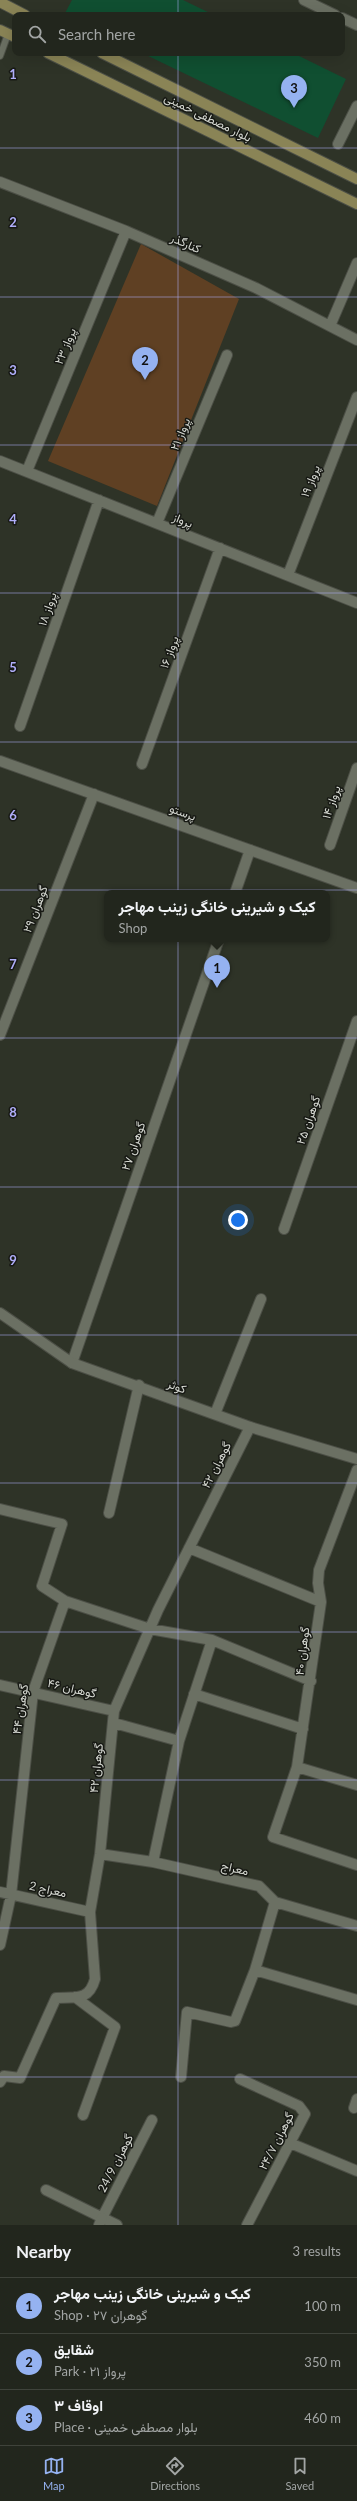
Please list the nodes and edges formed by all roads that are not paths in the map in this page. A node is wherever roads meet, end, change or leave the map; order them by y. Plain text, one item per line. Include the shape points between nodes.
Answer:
1 (304, 0) edge
2 (0, 2) edge
3 (19, 12) edge
4 (330, 12) edge
5 (345, 19) edge
6 (357, 25) edge
7 (8, 34) edge
8 (0, 56) edge
9 (54, 56) edge
10 (108, 56) edge
11 (357, 106) edge
12 (338, 144) dead end
13 (357, 179) edge
14 (0, 182) edge
15 (357, 204) edge
16 (126, 230) junction
17 (357, 263) edge
18 (330, 326) junction
19 (357, 340) edge
20 (227, 354) dead end
21 (357, 397) edge
22 (0, 461) edge
23 (27, 471) junction
24 (99, 500) junction
25 (157, 523) junction
26 (220, 548) junction
27 (288, 575) junction
28 (357, 603) edge
29 (20, 726) dead end
30 (0, 761) edge
31 (142, 764) dead end
32 (357, 768) edge
33 (94, 794) junction
34 (330, 845) dead end
35 (250, 850) junction
36 (357, 888) edge
37 (236, 890) edge
38 (218, 942) edge
39 (357, 1021) edge
40 (0, 1034) edge
41 (284, 1229) dead end
42 (261, 1299) dead end
43 (0, 1313) edge
44 (72, 1363) junction
45 (139, 1385) junction
46 (216, 1414) junction
47 (250, 1427) junction
48 (357, 1459) edge
49 (357, 1470) edge
50 (0, 1509) edge
51 (109, 1513) dead end
52 (189, 1548) junction
53 (65, 1601) junction
54 (321, 1602) junction
55 (150, 1629) junction
56 (212, 1640) junction
57 (311, 1681) junction
58 (0, 1685) edge
59 (33, 1692) junction
60 (194, 1694) junction
61 (114, 1711) junction
62 (114, 1723) junction
63 (303, 1729) junction
64 (179, 1741) junction
65 (297, 1767) junction
66 (357, 1785) edge
67 (100, 1854) junction
68 (153, 1862) junction
69 (357, 1865) edge
70 (0, 1892) edge
71 (11, 1895) junction
72 (275, 1902) junction
73 (90, 1912) junction
74 (357, 1926) edge
75 (0, 1945) edge
76 (254, 1970) junction
77 (75, 1997) junction
78 (357, 2000) edge
79 (181, 2077) dead end
80 (240, 2079) dead end
81 (0, 2082) edge
82 (83, 2115) dead end
83 (152, 2120) dead end
84 (290, 2143) junction
85 (357, 2171) edge
86 (46, 2190) dead end
87 (100, 2222) edge
88 (117, 2225) edge
89 (247, 2225) edge

1 - 4 street
2 - 3 main road
5 - 6 street
7 - 8 lane
9 - 15 main road, بلوار مصطفی خمینی
10 - 13 main road, بلوار مصطفی خمینی
11 - 12 street
14 - 16 street, کنارگذر
16 - 18 street, کنارگذر via 256,288
16 - 23 street, پرواز ۲۳
17 - 18 street
18 - 19 street, کنارگذر
20 - 25 street, پرواز ۲۱
21 - 27 street, پرواز ۱۹
22 - 23 street, پرواز
23 - 24 street, پرواز
24 - 25 street, پرواز
24 - 29 street, پرواز ۱۸
25 - 26 street, پرواز
26 - 27 street, پرواز
26 - 31 street, پرواز ۱۶
27 - 28 street, پرواز
30 - 33 street, پرستو
32 - 34 street, پرواز ۱۴
33 - 35 street, پرستو
33 - 40 street, گوهران ۲۹
35 - 36 street, پرستو
35 - 37 street
38 - 44 street, گوهران ۲۷
39 - 41 street, گوهران ۲۵
42 - 46 street
43 - 44 street, کوثر
44 - 45 street, کوثر
45 - 46 street, کوثر
45 - 51 street
46 - 47 street, کوثر
47 - 48 street, کوثر
47 - 52 street, گوهران ۴۲
49 - 54 street, گوهران ۴۰ via 319,1570
50 - 53 street via 62,1524 42,1586
52 - 54 street
52 - 55 street, گوهران ۴۲
53 - 55 street
53 - 59 street, گوهران ۴۴
54 - 57 street, گوهران ۴۰
55 - 56 street
55 - 61 street, گوهران ۴۲
56 - 57 street
56 - 60 street
57 - 63 street, گوهران ۴۰
58 - 59 street, گوهران ۴۶
59 - 61 street, گوهران ۴۶
59 - 71 street, گوهران ۴۴
60 - 63 street
60 - 64 street
61 - 62 street, گوهران ۴۲
62 - 64 street
62 - 67 street, گوهران ۴۲
63 - 65 street, گوهران ۴۰
64 - 68 street
65 - 66 street
65 - 69 street, گوهران ۴۰ via 273,1837
67 - 68 street, معراج
67 - 73 street, گوهران ۴۲
68 - 72 street, معراج via 259,1886
70 - 71 street, معراج 2
71 - 73 street, معراج 2
71 - 75 street, گوهران ۴۴
72 - 74 street, معراج
72 - 76 street
73 - 77 street, گوهران ۴۲ via 95,1979 88,1994
76 - 78 street
76 - 79 street via 235,2021 186,2012
77 - 81 street, گوهران ۴۲ via 56,1998 20,2078 4,2076
77 - 82 street via 115,2027
80 - 84 street, گوهران ۲۴/۷ via 298,2106 303,2111 303,2118
83 - 87 street, گوهران 24/9
84 - 85 street
84 - 89 street, گوهران ۲۴/۷
86 - 87 street
87 - 88 street

